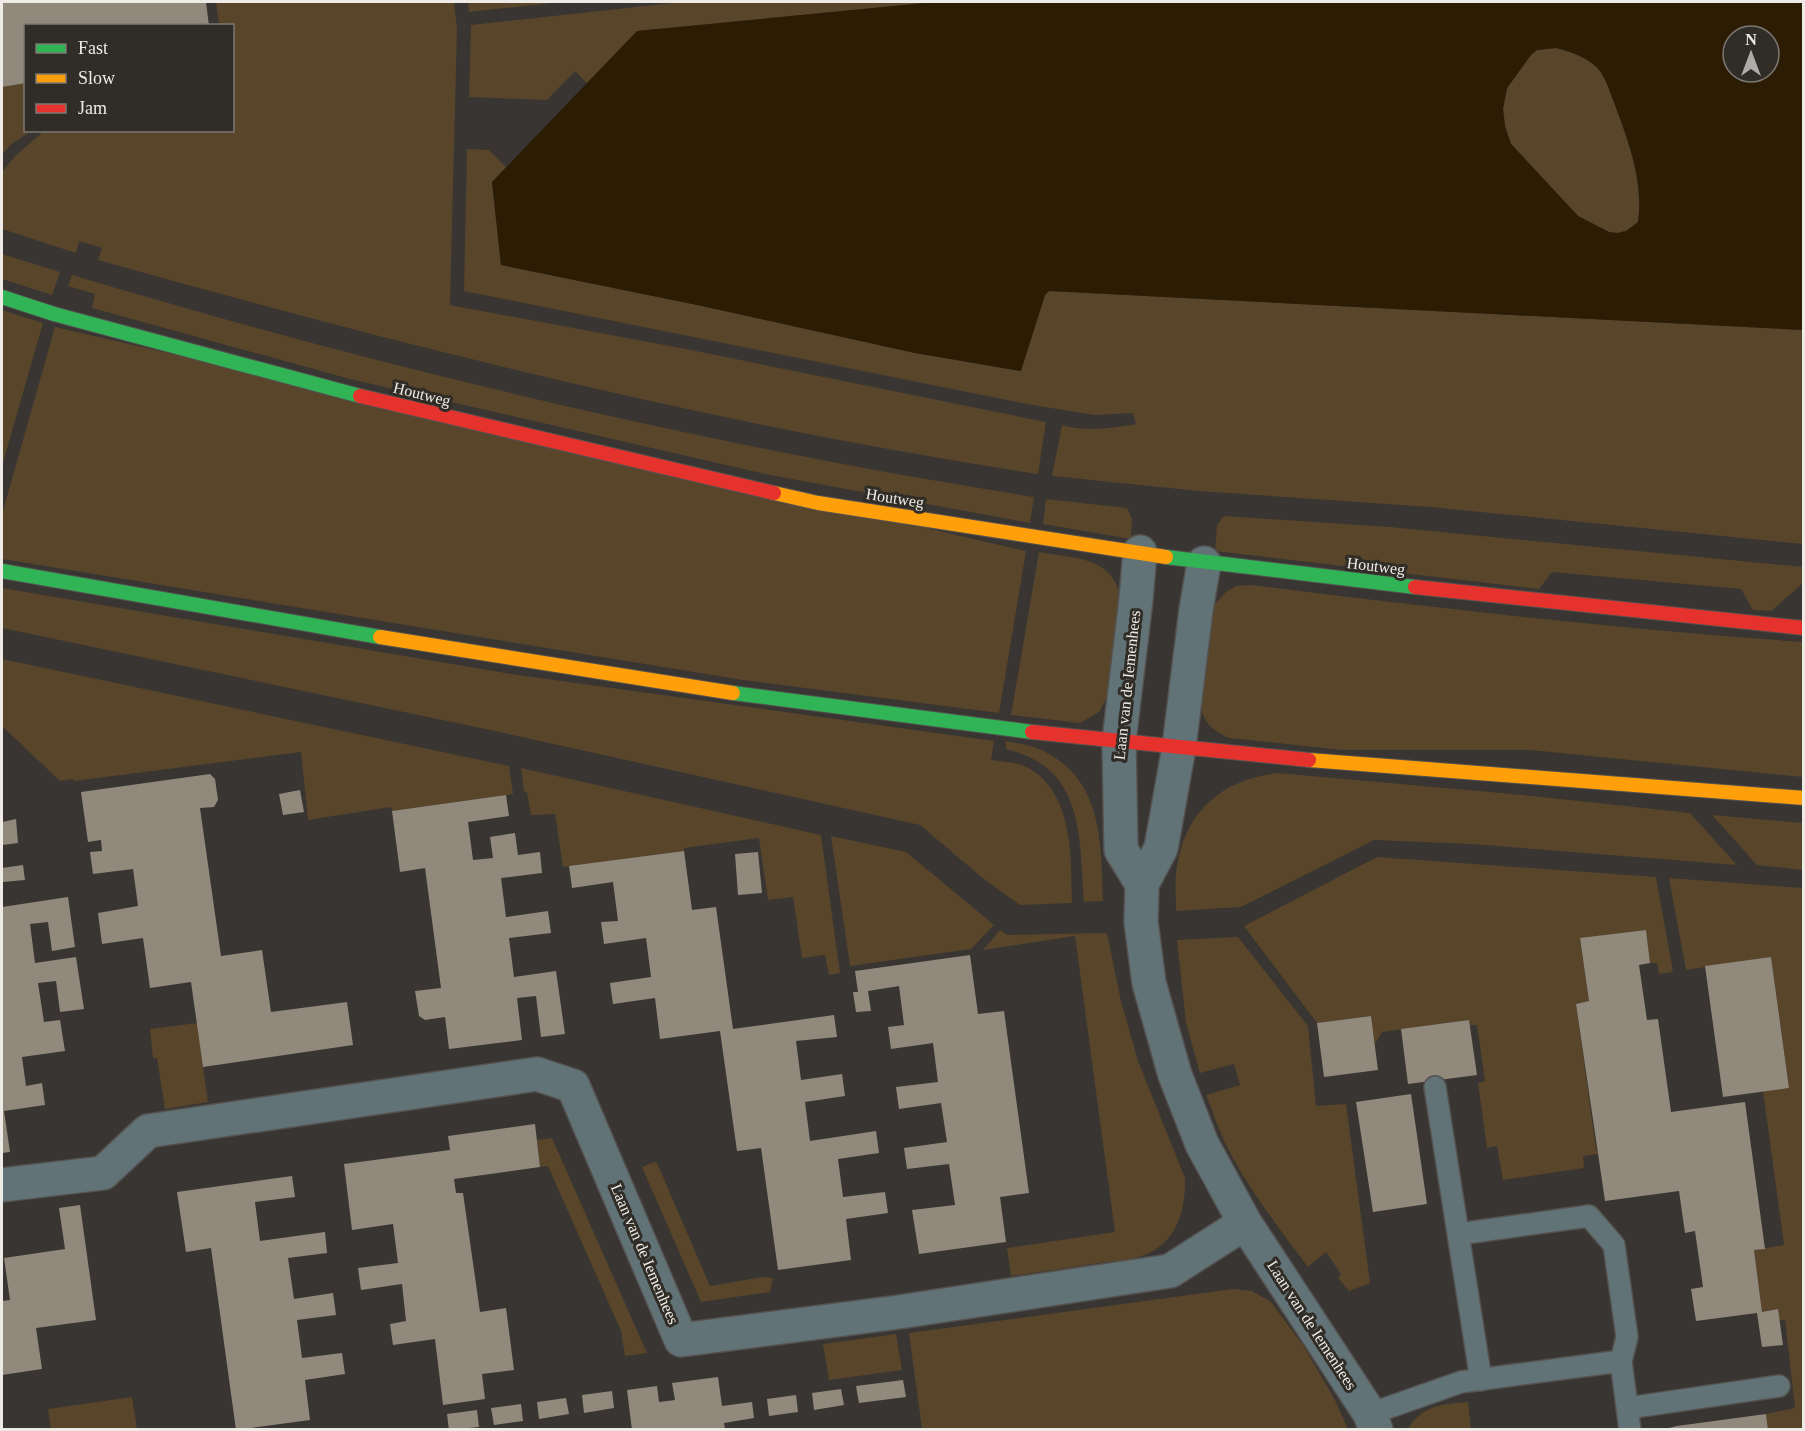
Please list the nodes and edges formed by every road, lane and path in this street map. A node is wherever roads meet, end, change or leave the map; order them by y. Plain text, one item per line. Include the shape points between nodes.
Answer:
1 (2, 297) edge
2 (1140, 552) junction
3 (1204, 563) junction
4 (2, 572) edge
5 (1803, 628) edge
6 (1119, 741) junction
7 (1179, 747) junction
8 (1803, 798) edge
9 (1142, 884) junction
10 (1435, 1087) dead end
11 (2, 1185) edge
12 (1245, 1223) junction
13 (1459, 1234) junction
14 (1621, 1361) junction
15 (1481, 1380) junction
16 (1779, 1386) dead end
17 (1628, 1408) junction
18 (1373, 1422) edge
19 (1630, 1430) edge

1 - 2 street, Houtweg via 54,315 308,383 818,503
2 - 3 street, Houtweg
2 - 6 street, Laan van de Iemenhees
3 - 5 street, Houtweg
3 - 7 street, Laan van de Iemenhees
4 - 6 street via 744,695
6 - 7 street
6 - 9 street, Laan van de Iemenhees via 1121,850
7 - 8 street
7 - 9 street, Laan van de Iemenhees via 1161,848
9 - 12 street, Laan van de Iemenhees via 1141,922 1149,983 1175,1075 1202,1143
10 - 13 lane
11 - 12 street, Laan van de Iemenhees via 103,1173 148,1131 537,1074 573,1086 681,1340 1170,1271
12 - 18 street, Laan van de Iemenhees
13 - 14 lane via 1589,1216 1614,1245 1627,1337
13 - 15 lane
14 - 15 lane
14 - 17 lane
15 - 18 lane via 1461,1382
16 - 17 lane
17 - 19 lane

